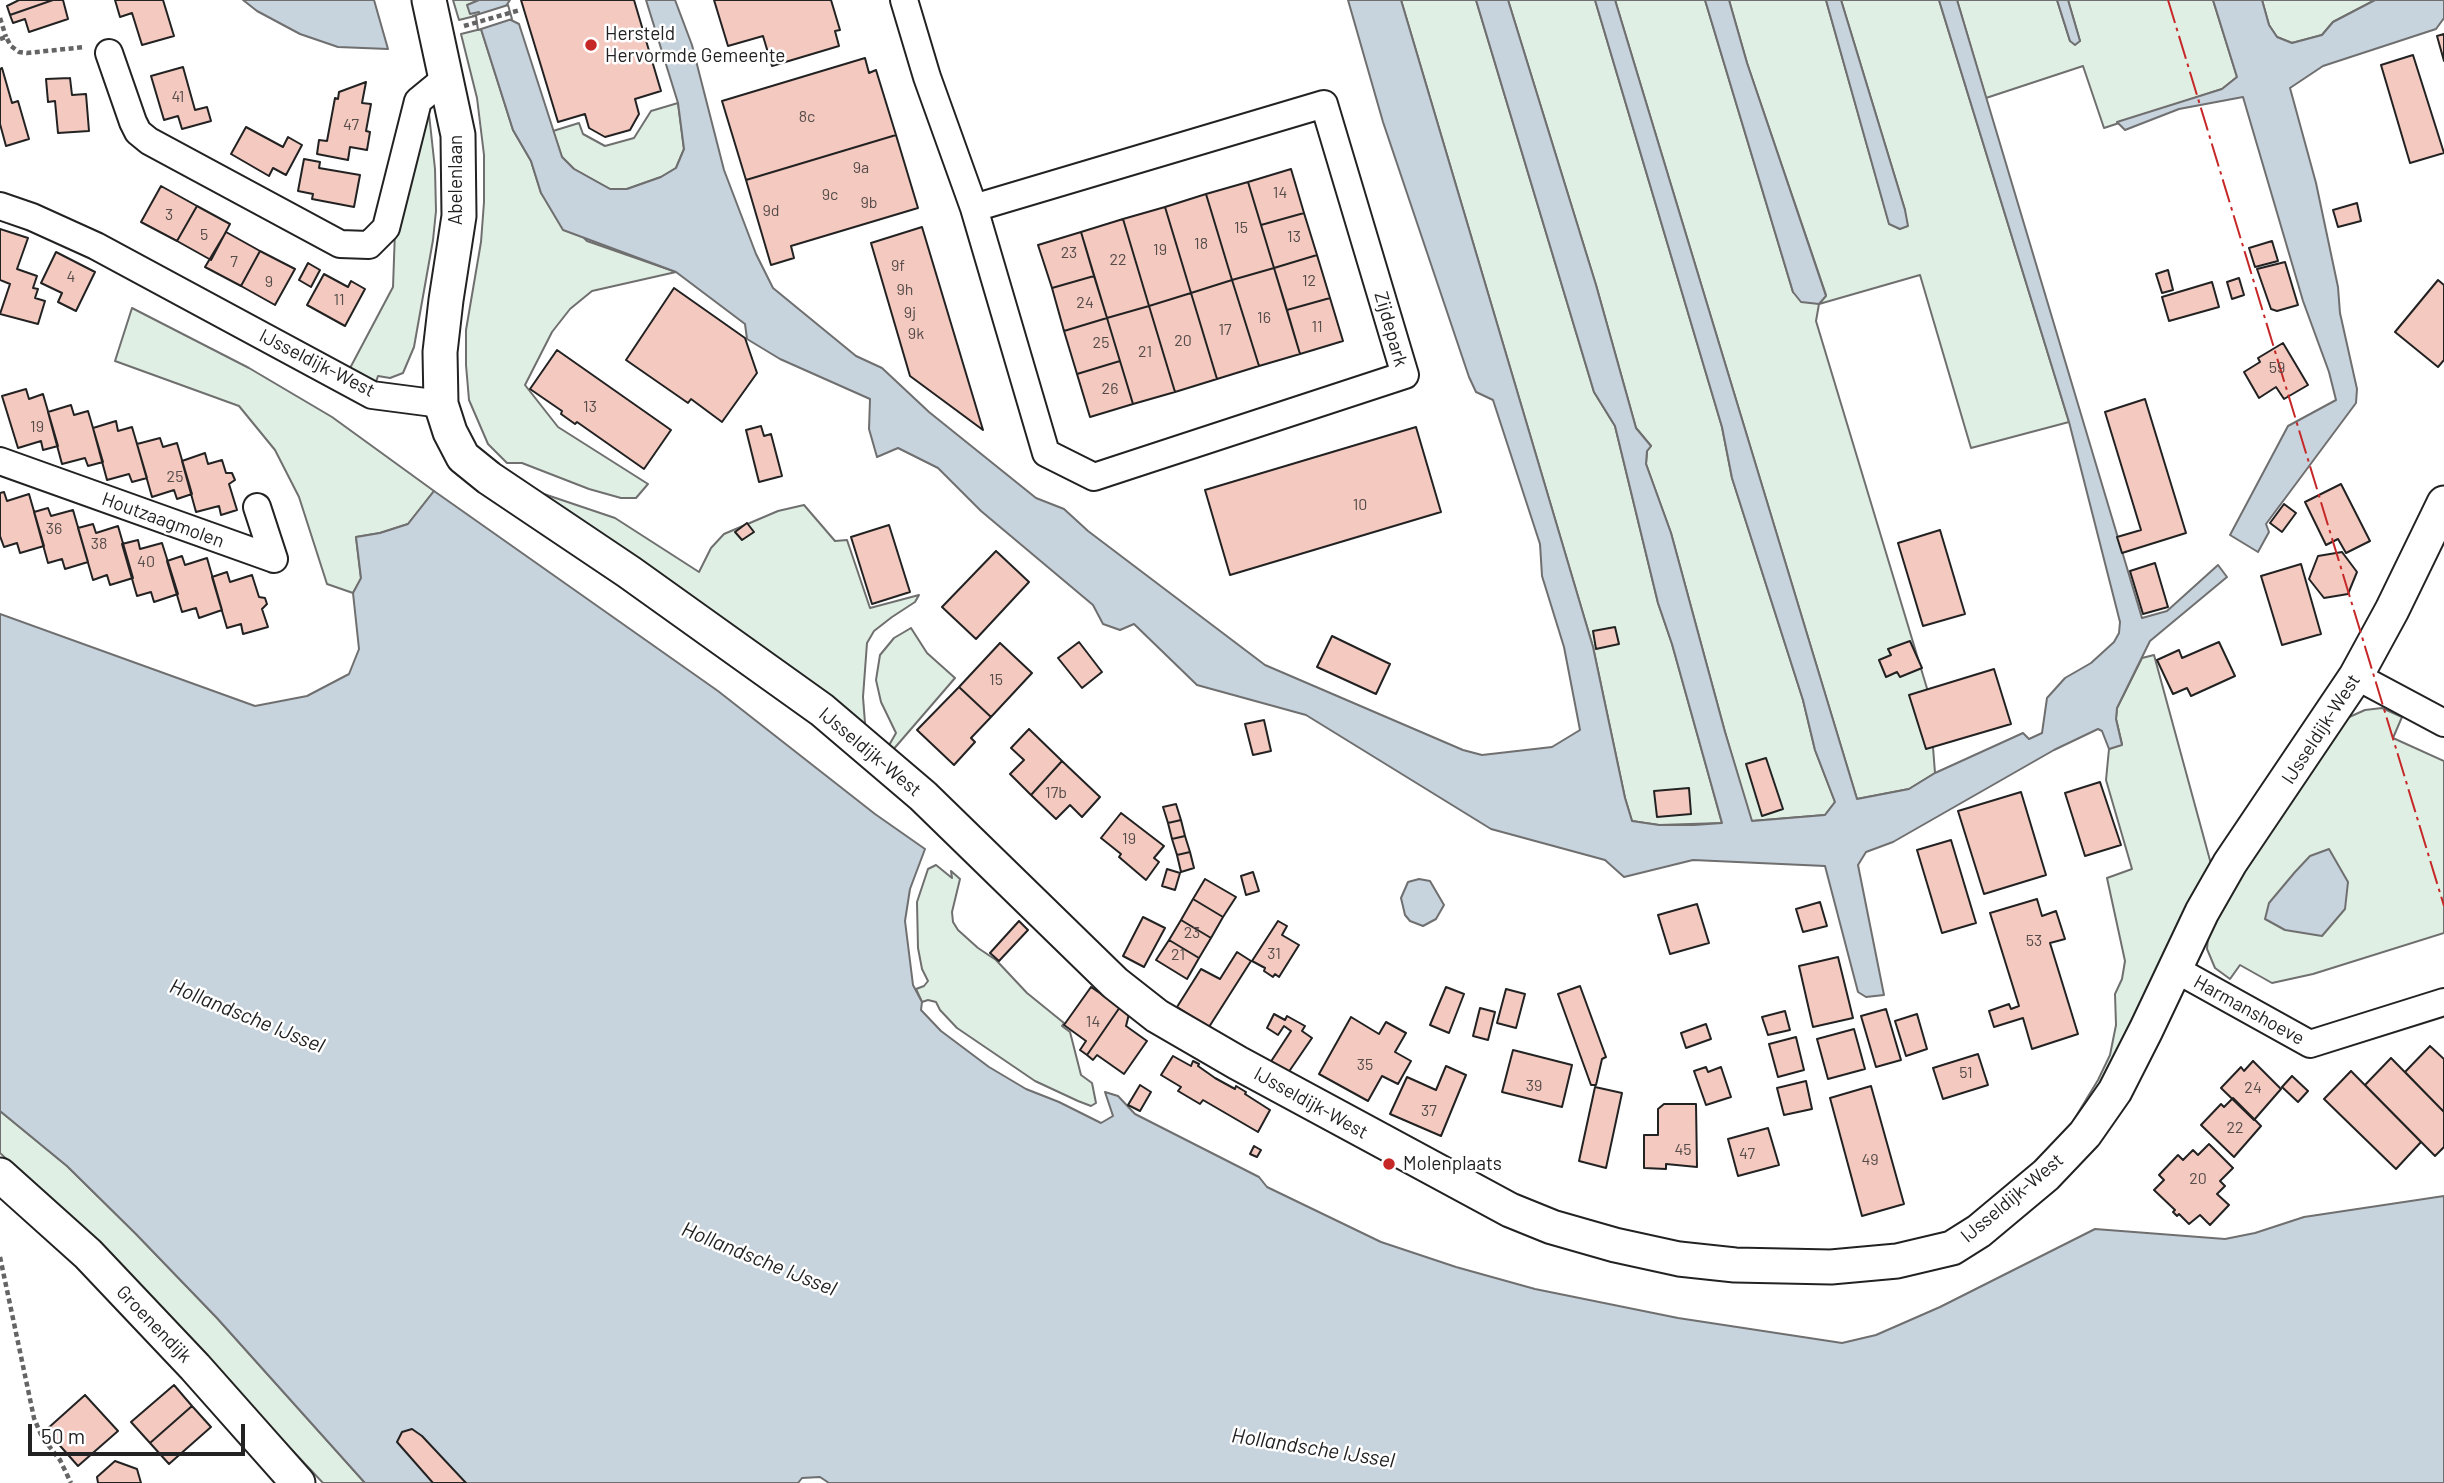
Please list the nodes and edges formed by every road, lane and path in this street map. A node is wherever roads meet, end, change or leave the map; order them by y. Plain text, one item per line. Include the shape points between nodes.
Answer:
1 (429, 0) edge
2 (904, 0) edge
3 (520, 10) dead end
4 (0, 18) edge
5 (475, 23) dead end
6 (3, 38) edge
7 (109, 54) joint
8 (446, 78) junction
9 (0, 206) edge
10 (974, 208) junction
11 (441, 404) junction
12 (0, 461) edge
13 (2444, 503) edge
14 (257, 508) dead end
15 (2356, 676) junction
16 (2444, 723) edge
17 (2175, 969) junction
18 (2444, 1002) edge
19 (0, 1175) edge
20 (0, 1257) edge
21 (71, 1483) edge
22 (298, 1483) edge

1 - 8 street, Abelenlaan
2 - 10 street, Zijdepark
3 - 5 path
4 - 6 path
6 - 7 path via 19,52 92,46
7 - 8 street via 138,132 340,244 369,245 386,228 418,101
8 - 11 street, Abelenlaan via 458,135 459,216 440,352
9 - 11 street, IJsseldijk-West via 96,246 372,395
10 - 10 street, Zijdepark via 1324,104 1405,375 1094,477 1046,453
11 - 17 street, IJsseldijk-West via 463,457 821,710 923,796 1138,1002 1249,1069 1463,1186 1552,1227 1679,1259 1770,1267 1897,1261 1952,1248 2033,1186 2085,1134 2115,1091
12 - 14 street, Houtzaagmolen via 274,559
13 - 15 street, IJsseldijk-West
15 - 16 street
15 - 17 street, IJsseldijk-West via 2230,863
17 - 18 street, Harmanshoeve via 2310,1044
19 - 22 street, Groenendijk via 88,1254
20 - 21 path via 34,1418

